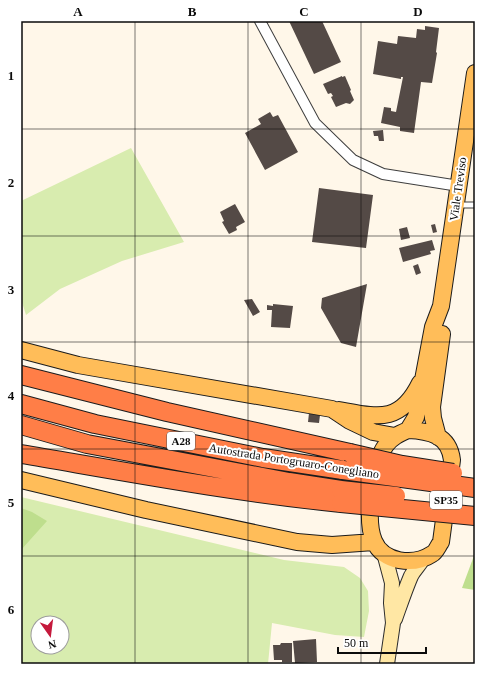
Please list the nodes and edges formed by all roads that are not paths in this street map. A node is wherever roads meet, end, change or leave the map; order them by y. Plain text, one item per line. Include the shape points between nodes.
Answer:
1 (260, 21) edge
2 (475, 72) edge
3 (459, 186) junction
4 (456, 205) junction
5 (475, 205) edge
6 (441, 306) junction
7 (21, 350) edge
8 (425, 374) junction
9 (21, 375) edge
10 (21, 404) edge
11 (332, 408) junction
12 (21, 425) edge
13 (401, 433) junction
14 (438, 437) junction
15 (21, 454) edge
16 (475, 477) edge
17 (21, 480) edge
18 (475, 488) edge
19 (341, 496) junction
20 (475, 506) edge
21 (475, 516) edge
22 (379, 548) junction
23 (422, 560) junction
24 (393, 623) junction
25 (387, 664) edge

1 - 3 street via 315,123 353,160 384,174
2 - 3 main road, Viale Treviso / SP35
3 - 4 main road, Viale Treviso / SP35
4 - 5 lane
4 - 6 main road, Viale Treviso / SP35
6 - 8 main road, Viale Treviso / SP35 via 433,327
6 - 14 main road, Viale Treviso / SP35 via 443,329 432,407
7 - 11 main road via 78,365
8 - 11 main road via 404,408 396,412 373,416
8 - 13 main road, Viale Treviso / SP35 via 416,417
9 - 16 highway, bridge via 167,412 402,465
10 - 18 highway, Autostrada Portogruaro-Conegliano / A28, bridge via 110,427 263,458
11 - 13 main road via 350,421 373,432
12 - 19 highway, Autostrada Portogruaro-Conegliano / A28 via 87,444 289,482
13 - 14 main road, Viale Treviso / SP35 via 423,430
13 - 22 main road, Viale Treviso / SP35 via 385,446 376,464 370,526
14 - 23 main road, Viale Treviso / SP35 via 451,450 452,460 441,542 434,553
15 - 19 highway, A28 via 278,496
17 - 22 main road via 297,542
19 - 20 highway, Autostrada Portogruaro-Conegliano / A28, bridge
19 - 21 highway, A28, bridge
22 - 23 main road via 394,559 405,562
22 - 24 main road, Viale Treviso via 392,583
23 - 24 main road, Viale Treviso via 406,586
24 - 25 main road, Viale Treviso

